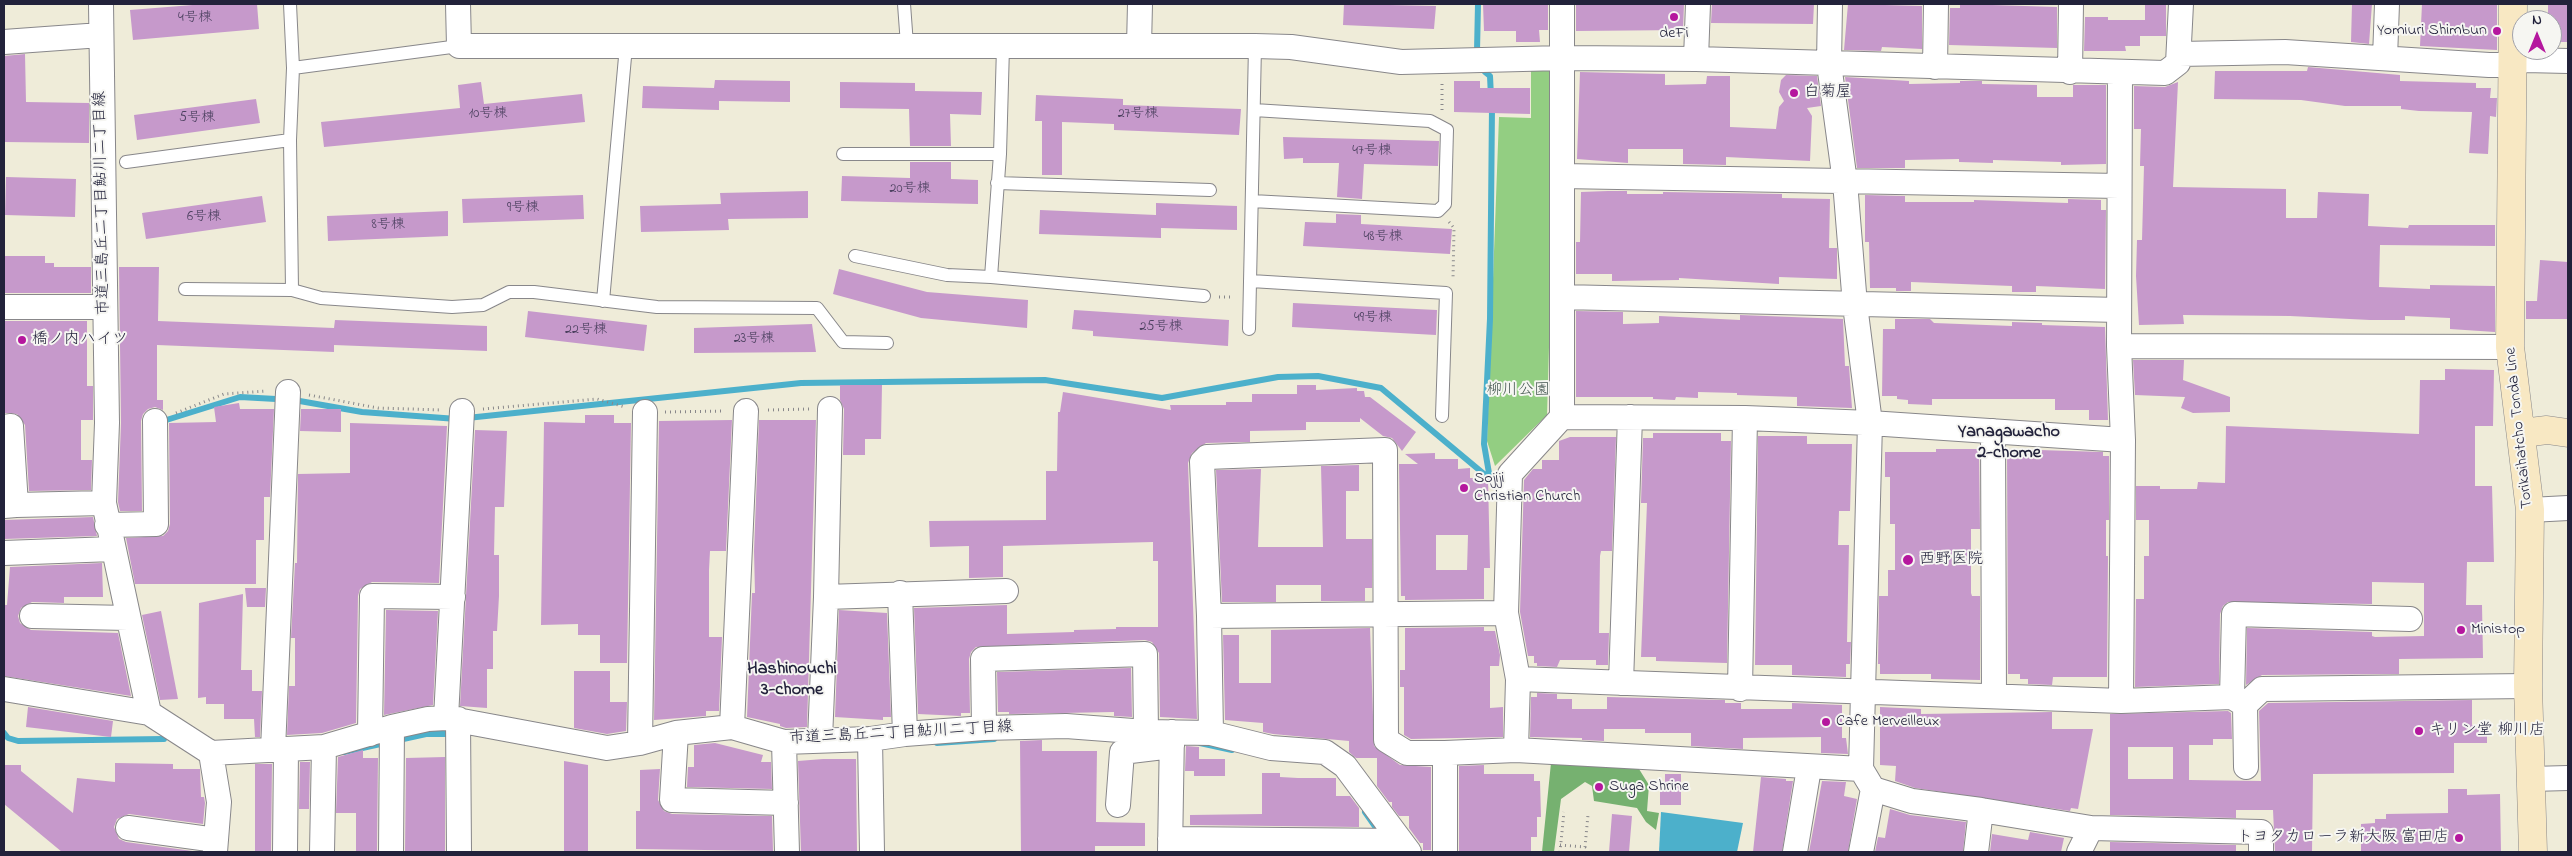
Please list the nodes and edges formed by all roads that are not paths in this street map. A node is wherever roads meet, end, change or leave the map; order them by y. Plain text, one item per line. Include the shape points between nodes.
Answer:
1 (101, 4) edge
2 (290, 4) edge
3 (458, 4) edge
4 (904, 4) edge
5 (1140, 4) edge
6 (1562, 4) edge
7 (1698, 4) edge
8 (1830, 4) edge
9 (1936, 4) edge
10 (2071, 4) edge
11 (2181, 4) edge
12 (2387, 4) edge
13 (2513, 4) edge
14 (100, 35) junction
15 (4, 42) edge
16 (907, 45) junction
17 (459, 46) junction
18 (626, 46) junction
19 (1139, 46) junction
20 (1255, 46) junction
21 (1003, 47) junction
22 (2179, 54) junction
23 (1563, 58) junction
24 (2385, 58) junction
25 (1696, 59) junction
26 (2568, 62) edge
27 (1829, 64) junction
28 (2512, 65) junction
29 (1935, 67) junction
30 (293, 68) junction
31 (2070, 72) junction
32 (2120, 73) junction
33 (1254, 110) junction
34 (290, 140) junction
35 (842, 154) dead end
36 (1000, 154) junction
37 (126, 162) dead end
38 (1562, 176) junction
39 (1845, 182) junction
40 (998, 183) junction
41 (2119, 186) junction
42 (1210, 190) dead end
43 (1252, 201) junction
44 (855, 256) dead end
45 (991, 277) junction
46 (1250, 281) junction
47 (186, 289) dead end
48 (292, 290) junction
49 (1204, 296) road end
50 (1562, 297) junction
51 (604, 301) junction
52 (1855, 305) junction
53 (4, 307) edge
54 (104, 308) junction
55 (2119, 310) junction
56 (1249, 329) dead end
57 (887, 343) dead end
58 (2119, 346) junction
59 (2510, 347) junction
60 (288, 392) dead end
61 (830, 409) dead end
62 (462, 411) dead end
63 (746, 411) dead end
64 (645, 412) dead end
65 (1442, 416) dead end
66 (1562, 417) junction
67 (1630, 417) junction
68 (1746, 418) junction
69 (155, 421) dead end
70 (1870, 423) junction
71 (4, 427) edge
72 (1993, 430) junction
73 (2522, 433) junction
74 (2568, 433) edge
75 (2123, 440) junction
76 (10, 506) edge
77 (2568, 508) edge
78 (2530, 510) junction
79 (105, 514) junction
80 (112, 549) junction
81 (4, 554) edge
82 (1006, 591) dead end
83 (900, 593) junction
84 (453, 597) junction
85 (826, 597) junction
86 (1506, 613) junction
87 (1386, 615) junction
88 (32, 616) dead end
89 (1209, 616) junction
90 (128, 618) junction
91 (2410, 619) dead end
92 (1518, 680) junction
93 (1621, 683) junction
94 (2528, 686) junction
95 (4, 689) edge
96 (1740, 689) junction
97 (1861, 693) junction
98 (1994, 696) junction
99 (2121, 701) junction
100 (2238, 701) junction
101 (149, 713) junction
102 (452, 719) junction
103 (732, 727) junction
104 (984, 728) junction
105 (381, 731) junction
106 (676, 732) junction
107 (1146, 732) junction
108 (1211, 732) junction
109 (905, 734) junction
110 (870, 739) junction
111 (1172, 739) junction
112 (820, 740) junction
113 (784, 742) junction
114 (640, 743) junction
115 (324, 748) junction
116 (279, 750) junction
117 (1516, 750) junction
118 (211, 753) junction
119 (1445, 753) junction
120 (2246, 767) dead end
121 (1809, 768) junction
122 (2568, 778) edge
123 (1867, 779) junction
124 (2531, 779) junction
125 (786, 803) junction
126 (1118, 805) dead end
127 (1981, 810) junction
128 (128, 828) dead end
129 (2091, 828) junction
130 (216, 846) edge
131 (1170, 846) edge
132 (1404, 847) edge
133 (285, 852) edge
134 (322, 852) edge
135 (391, 852) edge
136 (459, 852) edge
137 (787, 852) edge
138 (872, 852) edge
139 (1444, 852) edge
140 (1795, 852) edge
141 (1861, 852) edge
142 (1976, 852) edge
143 (2079, 852) edge
144 (2261, 852) edge
145 (2533, 852) edge

1 - 14 street, 市道三島丘二丁目鮎川二丁目線
2 - 30 lane
3 - 17 street
4 - 16 lane
5 - 19 street
6 - 23 street
7 - 25 street
8 - 27 street
9 - 29 street
10 - 31 street
11 - 22 street
12 - 24 street
13 - 28 main road, Torikaihatcho Tonda Line
14 - 15 street
14 - 54 street, 市道三島丘二丁目鮎川二丁目線
16 - 18 street
16 - 21 street
17 - 18 street
17 - 30 lane
18 - 51 lane
19 - 20 street
19 - 21 street
20 - 23 street via 1290,47 1401,62
20 - 33 lane
21 - 36 lane
22 - 24 street via 2285,52
22 - 32 street via 2178,63 2165,73
23 - 25 street
23 - 38 street
24 - 28 street
25 - 27 street
26 - 28 street via 2525,60
27 - 29 street
27 - 39 street
28 - 59 main road, Torikaihatcho Tonda Line
29 - 31 street
30 - 34 lane
31 - 32 street
32 - 41 street
33 - 43 lane
33 - 43 lane via 1430,121 1447,130 1445,204 1438,211
34 - 37 lane
34 - 48 lane
35 - 36 lane
36 - 40 lane
38 - 39 street
38 - 50 street
39 - 41 street
39 - 52 street
40 - 42 lane
40 - 45 lane
41 - 55 street
43 - 46 lane
44 - 45 lane via 947,275
45 - 49 lane
46 - 56 lane
46 - 65 lane via 1446,293
47 - 48 lane
48 - 51 lane via 321,298 452,307 482,305 509,292
50 - 52 street
50 - 66 street
51 - 57 lane via 657,307 817,308 843,342
52 - 55 street
52 - 70 street
53 - 54 street
54 - 79 street, 市道三島丘二丁目鮎川二丁目線
55 - 58 street
58 - 59 street
58 - 75 street
59 - 73 main road, Torikaihatcho Tonda Line
60 - 116 street
61 - 85 street
62 - 84 street
63 - 103 street
64 - 114 street
66 - 67 street
66 - 86 street via 1510,474
67 - 68 street
67 - 93 street
68 - 70 street
68 - 96 street
69 - 79 street via 156,524
70 - 72 street
70 - 97 street
71 - 76 street via 11,426
72 - 75 street
72 - 98 street
73 - 74 main road via 2547,430
73 - 78 main road, Torikaihatcho Tonda Line
75 - 99 street
76 - 79 street
77 - 78 street
78 - 94 main road, Torikaihatcho Tonda Line
79 - 80 street, 市道三島丘二丁目鮎川二丁目線
80 - 81 street
80 - 90 street, 市道三島丘二丁目鮎川二丁目線
82 - 83 street
83 - 85 street
83 - 109 street
84 - 102 street
84 - 105 street via 372,596
85 - 112 street
86 - 87 street
86 - 92 street
87 - 89 street
87 - 89 street via 1386,450 1207,456 1202,462
87 - 119 street via 1386,740 1407,753
88 - 90 street
89 - 108 street
90 - 101 street, 市道三島丘二丁目鮎川二丁目線
91 - 100 street via 2234,614
92 - 93 street
92 - 117 street
93 - 96 street
94 - 100 street via 2262,689
94 - 124 main road, Torikaihatcho Tonda Line
95 - 101 street
96 - 97 street
97 - 98 street
97 - 123 street
98 - 99 street
99 - 100 street
100 - 120 street
101 - 118 street
102 - 105 street, 市道三島丘二丁目鮎川二丁目線 via 428,719
102 - 114 street, 市道三島丘二丁目鮎川二丁目線 via 607,748
102 - 136 street
103 - 106 street, 市道三島丘二丁目鮎川二丁目線
103 - 113 street, 市道三島丘二丁目鮎川二丁目線
104 - 107 street, 市道三島丘二丁目鮎川二丁目線 via 1066,726
104 - 107 street via 983,659 1145,654
104 - 109 street, 市道三島丘二丁目鮎川二丁目線
105 - 115 street, 市道三島丘二丁目鮎川二丁目線
105 - 135 street
106 - 114 street, 市道三島丘二丁目鮎川二丁目線
106 - 125 street via 672,800
107 - 111 street, 市道三島丘二丁目鮎川二丁目線
108 - 111 street, 市道三島丘二丁目鮎川二丁目線
108 - 132 street, 市道三島丘二丁目鮎川二丁目線 via 1270,748 1326,752 1345,766
109 - 110 street, 市道三島丘二丁目鮎川二丁目線
110 - 112 street, 市道三島丘二丁目鮎川二丁目線
110 - 138 street
111 - 126 street via 1122,752
111 - 131 street
112 - 113 street, 市道三島丘二丁目鮎川二丁目線
113 - 125 street
115 - 116 street, 市道三島丘二丁目鮎川二丁目線
115 - 134 street
116 - 118 street, 市道三島丘二丁目鮎川二丁目線
116 - 133 street
117 - 119 street
117 - 121 street
118 - 130 street via 219,802
119 - 139 street
121 - 123 street
121 - 140 street
122 - 124 street
123 - 127 street via 1912,801
123 - 141 street
124 - 145 main road, Torikaihatcho Tonda Line
125 - 137 street
127 - 129 street
127 - 142 street
128 - 130 street
129 - 143 street
129 - 144 street via 2261,832
131 - 132 street

